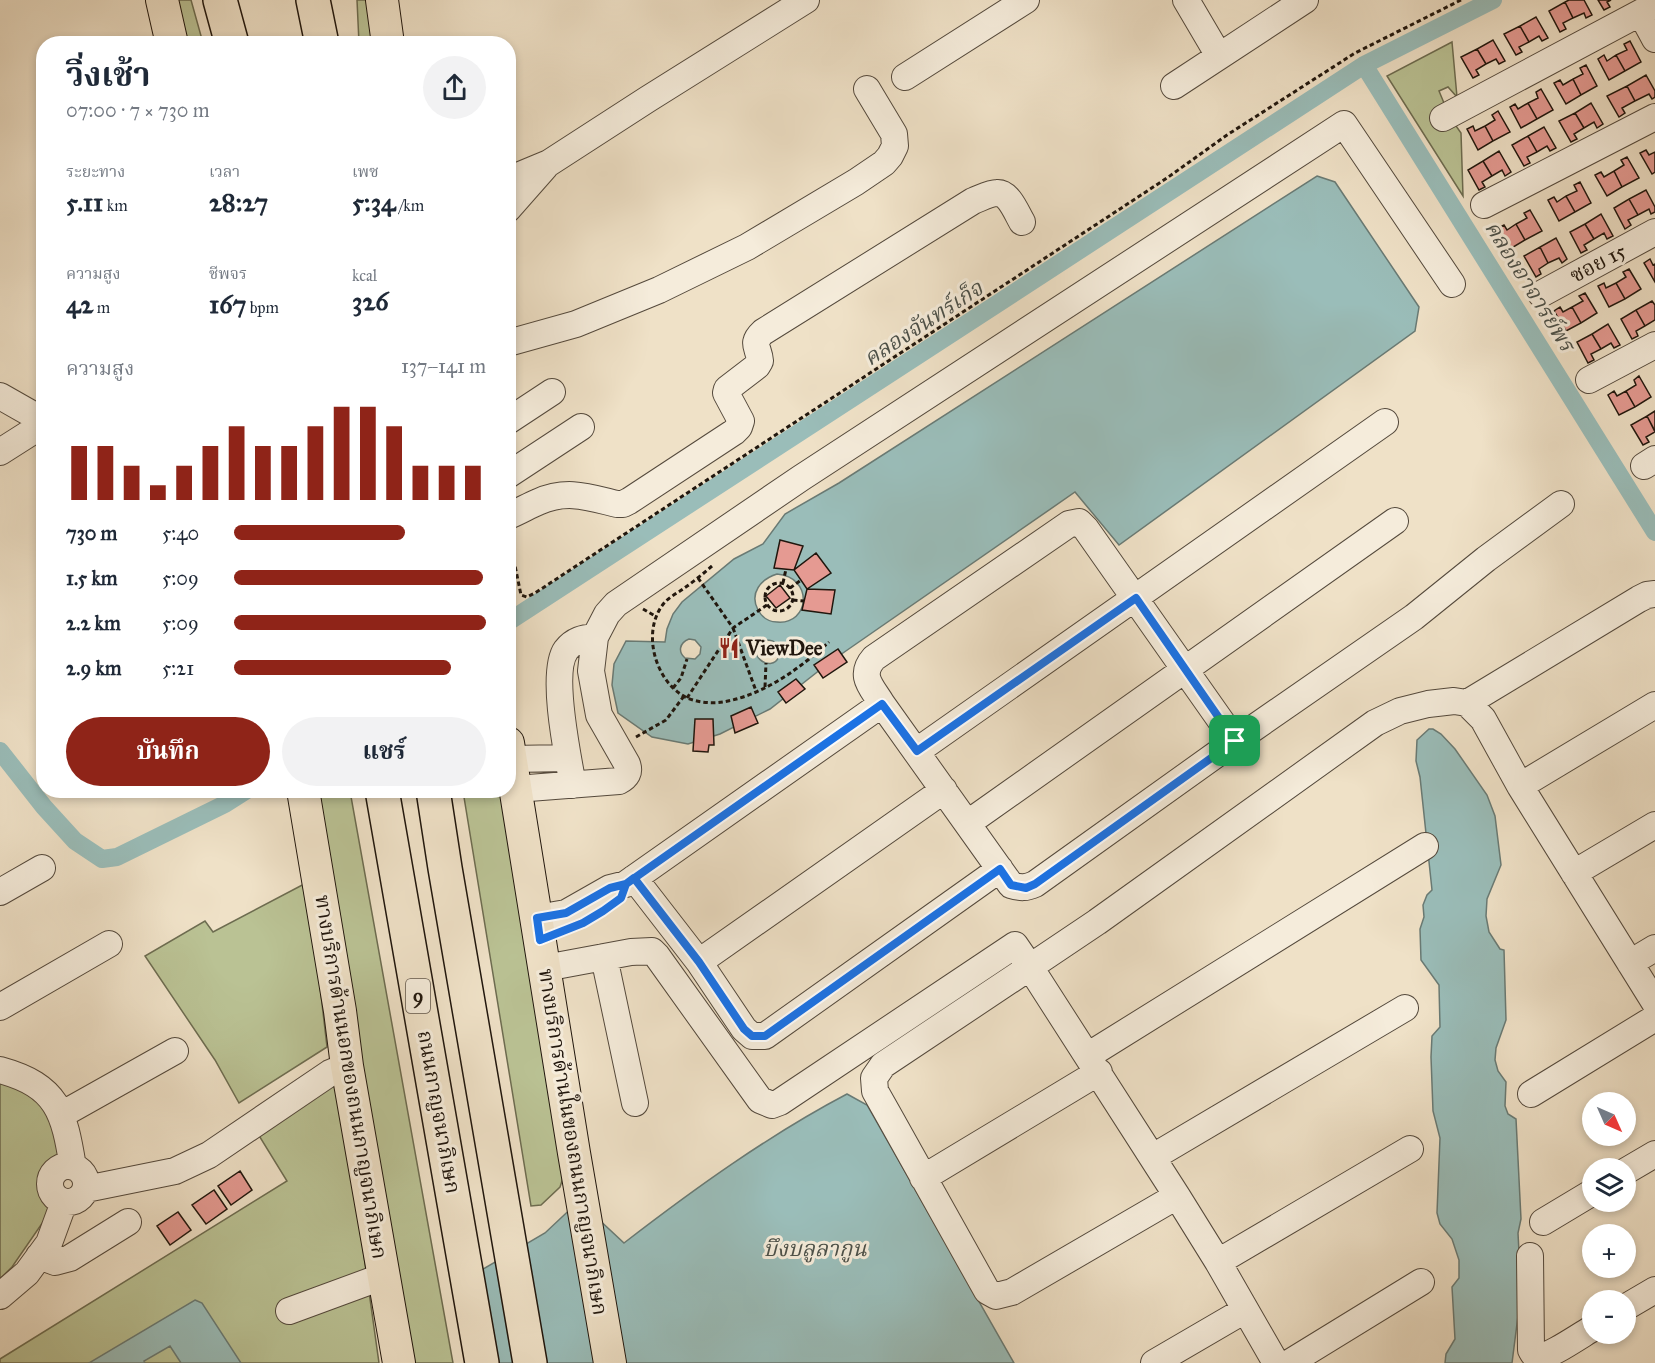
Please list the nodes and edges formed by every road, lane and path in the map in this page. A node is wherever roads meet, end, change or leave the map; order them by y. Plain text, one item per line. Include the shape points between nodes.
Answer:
1 (162, 0) edge
2 (220, 0) edge
3 (313, 0) edge
4 (333, 0) edge
5 (382, 0) edge
6 (806, 0) edge
7 (1026, 0) edge
8 (1186, 0) edge
9 (1305, 0) edge
10 (1461, 0) edge
11 (1648, 9) edge
12 (170, 36) edge
13 (230, 36) edge
14 (320, 36) edge
15 (331, 36) edge
16 (387, 36) edge
17 (1655, 39) edge
18 (1219, 56) junction
19 (905, 77) dead end
20 (1174, 86) dead end
21 (867, 89) dead end
22 (1448, 108) dead end
23 (1655, 117) edge
24 (549, 163) junction
25 (516, 177) edge
26 (516, 200) edge
27 (1484, 205) dead end
28 (1022, 222) dead end
29 (1655, 232) edge
30 (1452, 284) dead end
31 (1541, 294) dead end
32 (516, 341) edge
33 (1655, 345) edge
34 (1589, 380) dead end
35 (552, 392) dead end
36 (0, 396) edge
37 (516, 416) edge
38 (36, 417) edge
39 (1385, 422) dead end
40 (36, 427) edge
41 (581, 427) dead end
42 (0, 452) edge
43 (516, 471) edge
44 (1561, 504) dead end
45 (516, 512) edge
46 (1395, 521) dead end
47 (786, 569) dead end
48 (516, 571) edge
49 (801, 580) dead end
50 (783, 583) junction
51 (790, 588) junction
52 (1655, 594) edge
53 (1136, 598) junction
54 (793, 600) junction
55 (804, 601) dead end
56 (767, 605) junction
57 (733, 628) junction
58 (595, 637) junction
59 (829, 642) dead end
60 (687, 659) dead end
61 (766, 663) dead end
62 (1186, 669) junction
63 (765, 687) junction
64 (673, 688) junction
65 (756, 691) junction
66 (686, 697) junction
67 (1467, 703) junction
68 (882, 704) junction
69 (1655, 705) edge
70 (642, 733) dead end
71 (1235, 741) junction
72 (917, 751) junction
73 (516, 752) edge
74 (568, 758) junction
75 (573, 785) junction
76 (1520, 786) junction
77 (516, 789) joint
78 (944, 790) junction
79 (304, 798) edge
80 (383, 798) edge
81 (434, 798) edge
82 (968, 823) junction
83 (1655, 825) edge
84 (1425, 846) dead end
85 (42, 868) dead end
86 (1000, 869) junction
87 (1574, 873) junction
88 (630, 881) junction
89 (0, 892) edge
90 (541, 942) junction
91 (109, 944) dead end
92 (1655, 948) edge
93 (604, 957) junction
94 (699, 962) junction
95 (1630, 963) junction
96 (1030, 967) junction
97 (1655, 1003) edge
98 (0, 1007) edge
99 (1405, 1008) dead end
100 (1655, 1018) edge
101 (175, 1051) dead end
102 (1094, 1064) junction
103 (347, 1066) junction
104 (0, 1070) edge
105 (1531, 1094) dead end
106 (635, 1103) dead end
107 (61, 1115) junction
108 (1410, 1149) dead end
109 (1655, 1154) edge
110 (1154, 1157) junction
111 (1636, 1166) edge
112 (73, 1167) junction
113 (923, 1178) junction
114 (86, 1189) junction
115 (1177, 1196) junction
116 (1582, 1198) edge
117 (64, 1202) junction
118 (128, 1222) dead end
119 (1543, 1222) dead end
120 (39, 1256) junction
121 (1530, 1256) dead end
122 (1218, 1262) junction
123 (384, 1276) junction
124 (1421, 1282) dead end
125 (1655, 1290) edge
126 (0, 1296) edge
127 (1636, 1301) edge
128 (1245, 1310) junction
129 (289, 1311) dead end
130 (1582, 1335) edge
131 (399, 1363) edge
132 (482, 1363) edge
133 (530, 1363) edge
134 (610, 1363) edge
135 (1154, 1363) edge
136 (1276, 1363) edge
137 (1289, 1363) edge

1 - 12 main road
2 - 13 highway
3 - 14 highway
4 - 15 highway
5 - 16 main road
6 - 24 street
7 - 19 street
8 - 18 street
9 - 18 street
10 - 48 path via 1355,54 1227,135 535,593 521,595
11 - 17 street
11 - 22 street
18 - 20 street
21 - 32 street via 894,134 895,146 884,163 747,247 659,290 576,324
23 - 27 street
24 - 25 street
24 - 26 street
28 - 45 street via 1003,194 973,201 763,332 756,338 760,361 757,366 727,389 741,421 739,427 629,501 617,504 567,494
29 - 31 street, ซอย 15
30 - 58 street via 1344,124 631,593 611,608
33 - 34 street
35 - 37 street
36 - 38 street
39 - 53 street
40 - 42 street
41 - 43 street
44 - 71 street via 1414,617
46 - 62 street
47 - 50 path
49 - 51 path
50 - 51 path
50 - 56 path via 767,590
51 - 54 path
52 - 67 street via 1640,599
53 - 62 street
53 - 68 street via 1086,529 1078,522 1069,524 874,658 868,665 867,679
53 - 72 street
54 - 55 path
54 - 56 path via 782,612
56 - 57 path
57 - 64 path via 698,578 666,601 652,641 659,668
57 - 65 path
57 - 66 path
58 - 74 street via 572,644 560,666
58 - 75 street via 591,671 599,715 628,772 619,781
59 - 63 path via 796,670
60 - 64 path
61 - 63 path
62 - 71 street
62 - 82 street
63 - 65 path
64 - 66 path
65 - 66 path via 722,702
66 - 70 path via 666,720
67 - 76 street via 1483,719
67 - 96 street via 1428,704 1375,723
68 - 72 street
68 - 88 street
69 - 76 street
71 - 86 street via 1035,884 1026,888 1011,885
72 - 78 street
73 - 74 street
74 - 75 street
75 - 77 street
76 - 87 street
77 - 90 main road, ทางบริการด้านในของถนนกาญจนาภิเษก
78 - 82 street
78 - 94 street
79 - 103 main road, ทางบริการด้านนอกของถนนกาญจนาภิเษก
80 - 132 highway, ถนนกาญจนาภิเษก / 9
81 - 133 highway
82 - 86 street
83 - 87 street
84 - 102 street
85 - 89 street
86 - 94 street via 765,1036 752,1036 744,1029
87 - 95 street
88 - 90 street via 566,913
88 - 94 street
90 - 93 street
90 - 134 main road, ทางบริการด้านในของถนนกาญจนาภิเษก
91 - 98 street
92 - 95 street
93 - 96 street via 652,951 760,1100 772,1105 1015,945
93 - 106 street
95 - 97 street
96 - 102 street
96 - 113 street via 883,1065 874,1078 875,1091
99 - 110 street
100 - 105 street
101 - 107 street
102 - 110 street
102 - 113 street
103 - 114 street via 330,1073 209,1155 175,1171
103 - 123 main road, ทางบริการด้านนอกของถนนกาญจนาภิเษก
104 - 107 street via 44,1091
107 - 112 street
108 - 122 street
109 - 111 street
110 - 115 street
112 - 114 street via 84,1175
112 - 117 street via 59,1169 51,1180 53,1194
113 - 115 street via 977,1275 987,1291 996,1296 1012,1292
114 - 117 street via 78,1200
115 - 122 street
116 - 119 street
117 - 120 street via 49,1243
118 - 120 street via 70,1257 55,1262
120 - 126 street via 27,1273
121 - 130 street via 1534,1355 1543,1357
122 - 128 street
123 - 129 street
123 - 131 main road, ทางบริการด้านนอกของถนนกาญจนาภิเษก
124 - 137 street
125 - 127 street
128 - 135 street
128 - 136 street

